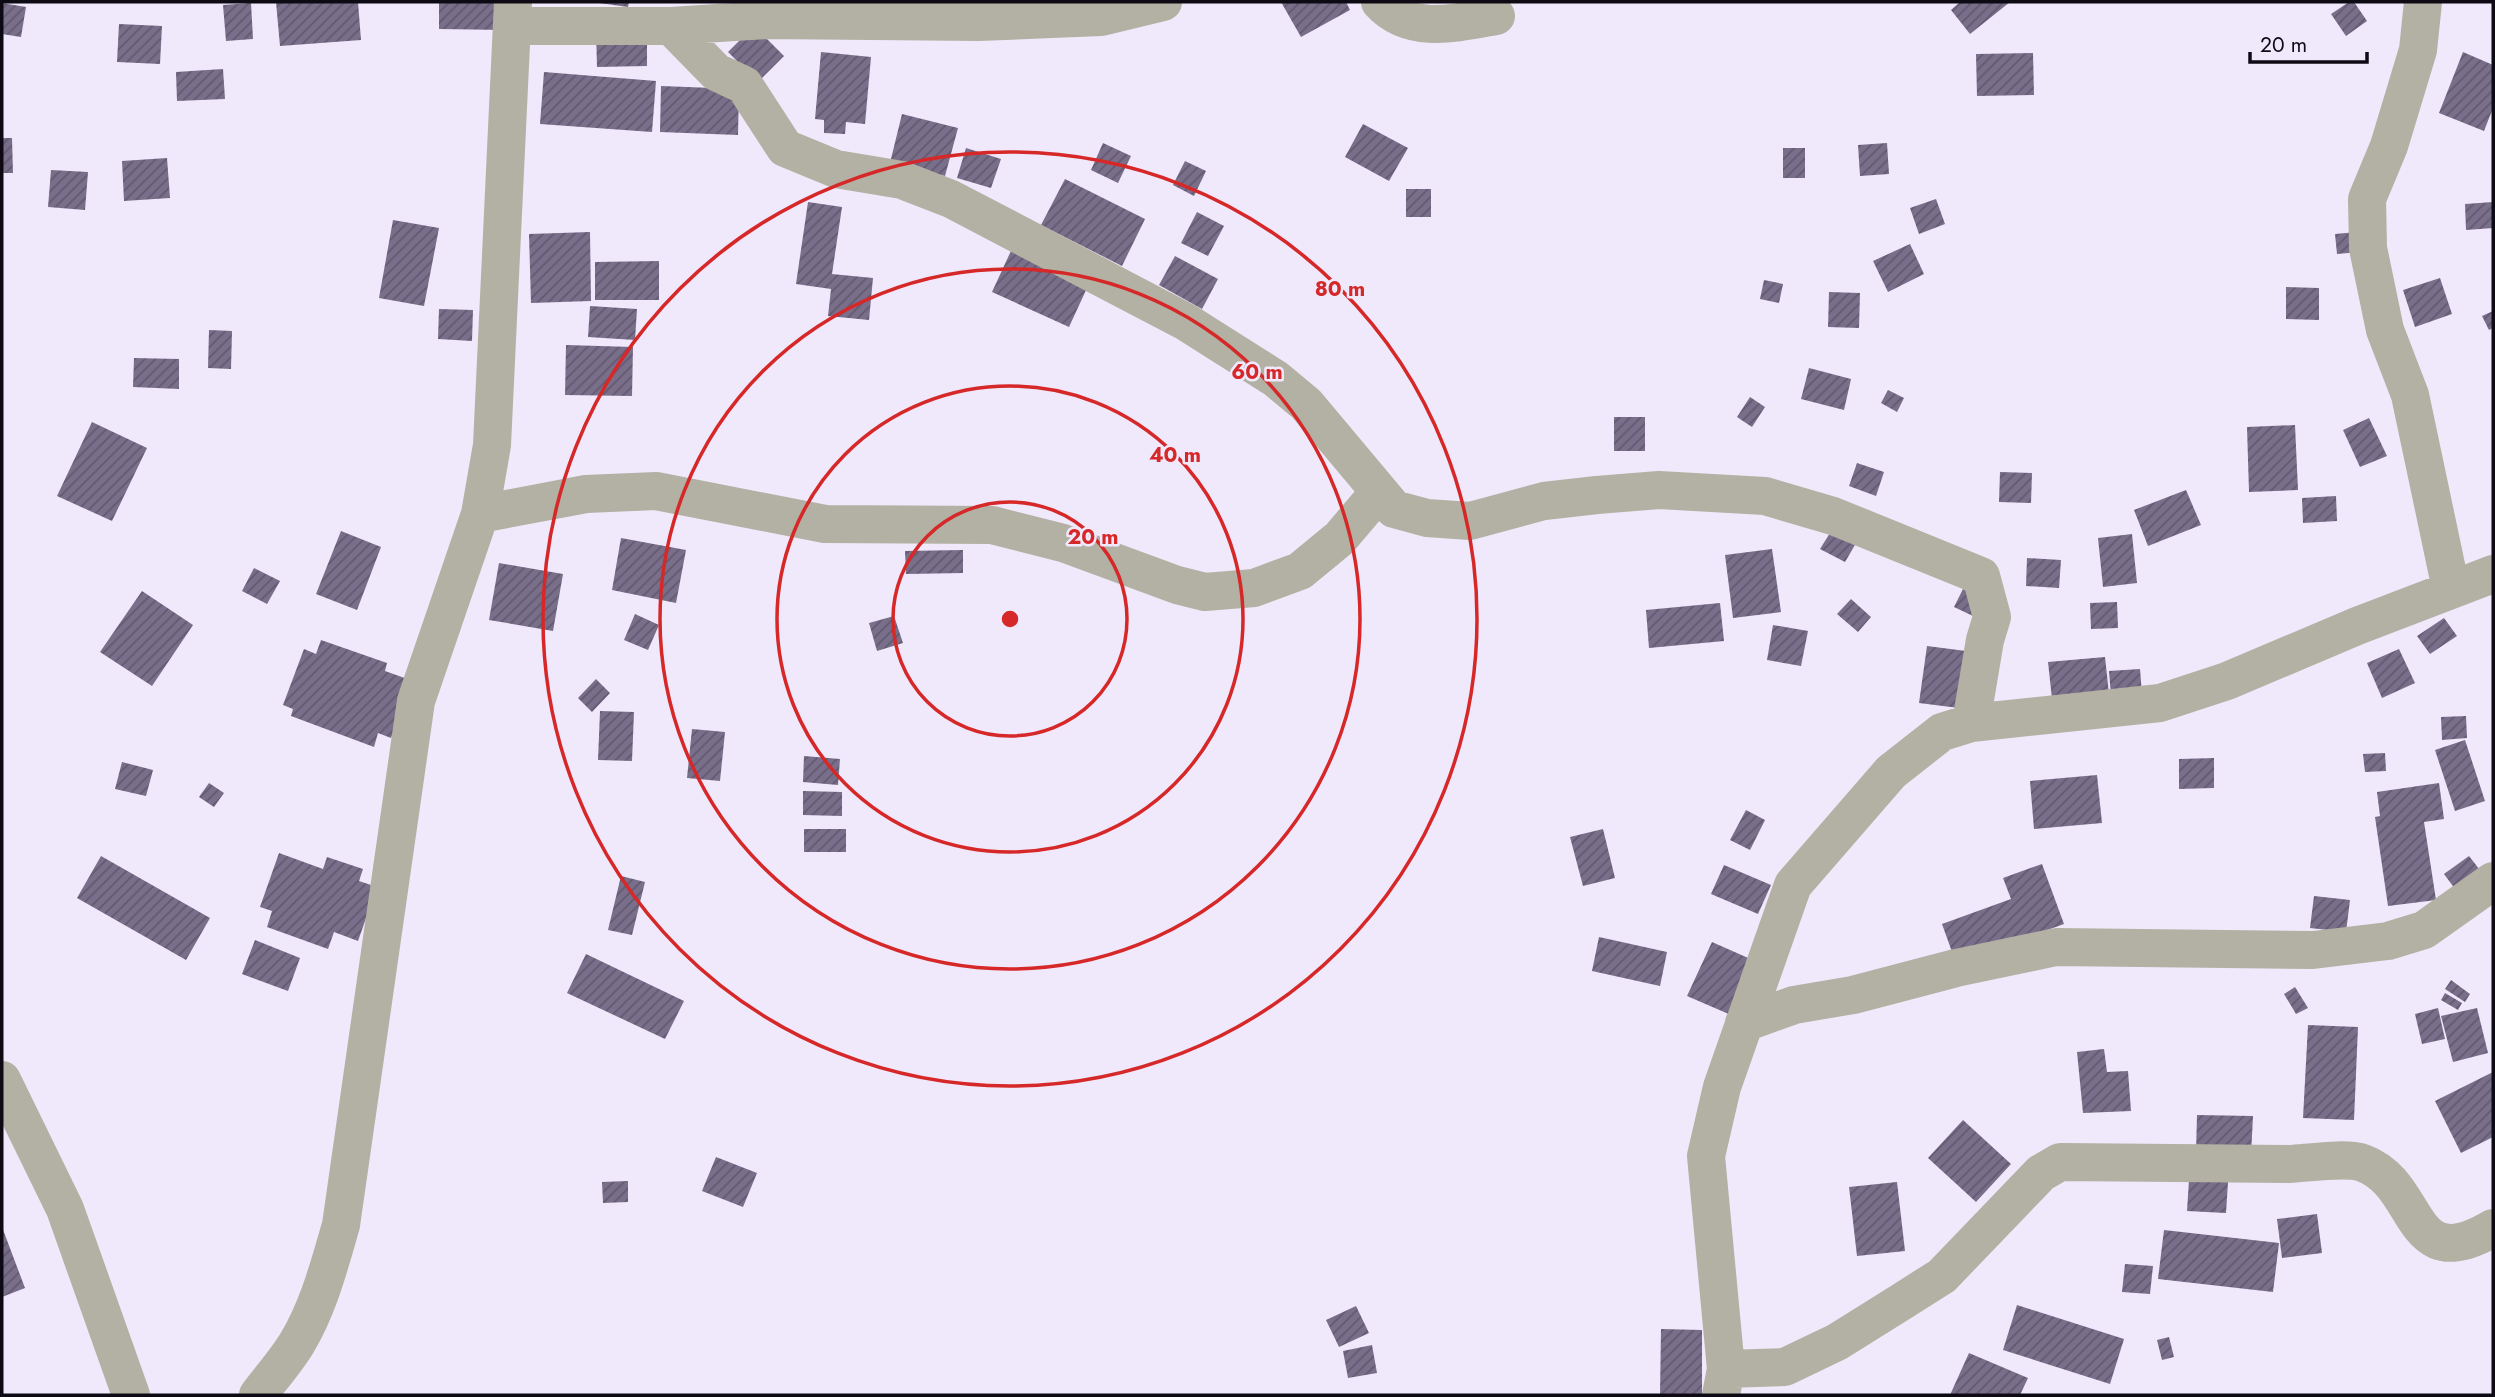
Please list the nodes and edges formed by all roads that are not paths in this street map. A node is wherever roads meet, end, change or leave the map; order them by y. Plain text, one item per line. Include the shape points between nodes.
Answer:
1 (1163, 2) edge
2 (1380, 2) edge
3 (2423, 2) edge
4 (512, 14) edge
5 (1496, 16) dead end
6 (671, 26) junction
7 (1379, 492) junction
8 (480, 514) junction
9 (2493, 574) edge
10 (2451, 589) junction
11 (1971, 723) junction
12 (2493, 881) edge
13 (1744, 1023) junction
14 (2, 1080) edge
15 (2493, 1228) edge
16 (1723, 1382) edge
17 (131, 1395) edge
18 (258, 1395) edge

1 - 6 street via 1101,18 766,20
2 - 5 street via 1414,23
3 - 10 street via 2418,50 2389,146 2367,199 2368,248 2385,330 2410,395
4 - 6 street
4 - 8 street via 492,445
6 - 7 street via 716,72 744,85 785,148 836,169 902,180 951,200 1186,322 1276,379 1306,404
7 - 8 street via 1340,538 1300,571 1254,588 1205,592 1063,543 992,525 825,524 656,491 586,494
7 - 11 street via 1394,509 1470,522 1544,501 1597,495 1659,491 1765,496 1903,543 1981,576 1992,617
8 - 18 street via 416,701 341,1225 324,1287 309,1320
9 - 10 street
10 - 11 street via 2227,681 2160,703
11 - 13 street via 1942,732 1891,772 1793,885
12 - 13 street via 2424,930 2388,941 2313,950 2056,947 1794,1005
13 - 16 street via 1722,1087 1706,1156
14 - 17 street via 65,1209
15 - 16 street via 2470,1242 2445,1244 2419,1227 2384,1173 2361,1162 2060,1162 2041,1172 1942,1276 1837,1342 1785,1367

